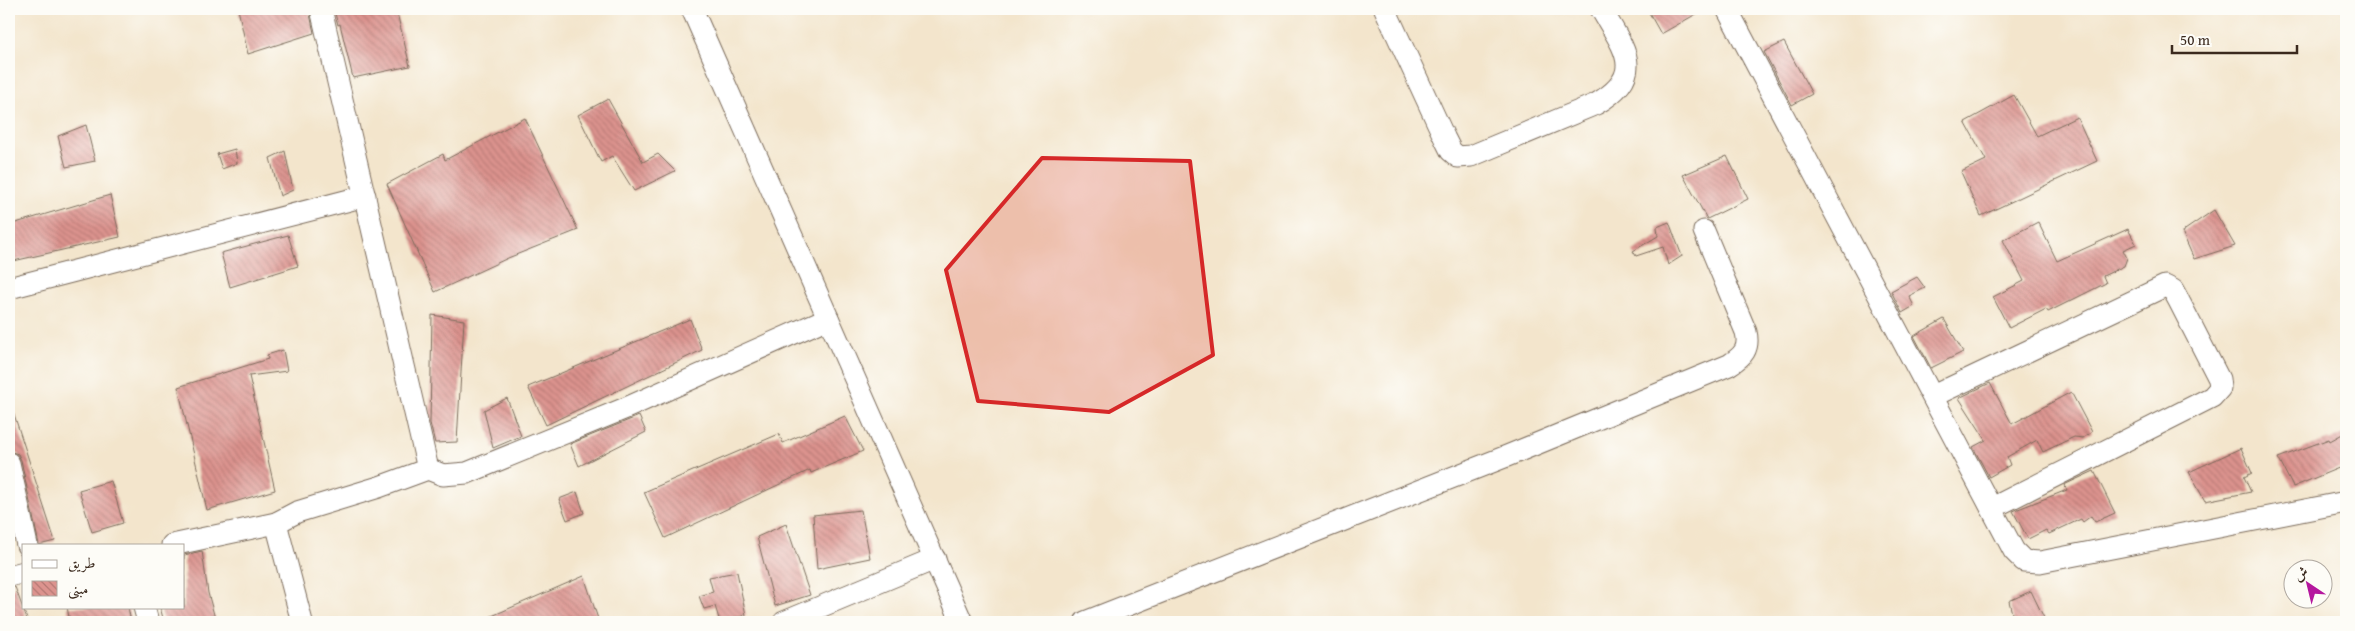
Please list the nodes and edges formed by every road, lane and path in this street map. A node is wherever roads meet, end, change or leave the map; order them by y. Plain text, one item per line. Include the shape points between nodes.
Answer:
1 (321, 9) edge
2 (692, 9) edge
3 (1385, 9) edge
4 (1601, 9) edge
5 (1727, 9) edge
6 (365, 196) junction
7 (1704, 232) dead end
8 (9, 288) edge
9 (828, 318) junction
10 (1933, 396) junction
11 (9, 463) edge
12 (428, 469) junction
13 (2346, 502) edge
14 (1992, 508) junction
15 (276, 524) junction
16 (27, 544) edge
17 (177, 544) edge
18 (935, 559) junction
19 (22, 573) edge
20 (9, 576) edge
21 (144, 608) edge
22 (148, 622) edge
23 (302, 622) edge
24 (784, 622) edge
25 (962, 622) edge
26 (1085, 622) edge

1 - 6 street
2 - 9 street
3 - 4 street via 1444,139 1458,157 1471,156 1614,94 1625,79 1628,67 1621,44
5 - 10 street
6 - 8 street
6 - 12 street
7 - 26 street via 1746,332 1747,350 1742,357 1507,456
9 - 12 street via 626,408 467,473 452,476
9 - 18 street
10 - 14 street
10 - 14 street via 2165,286 2173,290 2179,301 2219,379 2220,388 2212,398
11 - 16 street
12 - 15 street via 297,512
13 - 14 street via 2040,562 2024,561 2018,556
15 - 17 street
15 - 23 street
18 - 24 street
18 - 25 street
19 - 20 street
21 - 22 street

